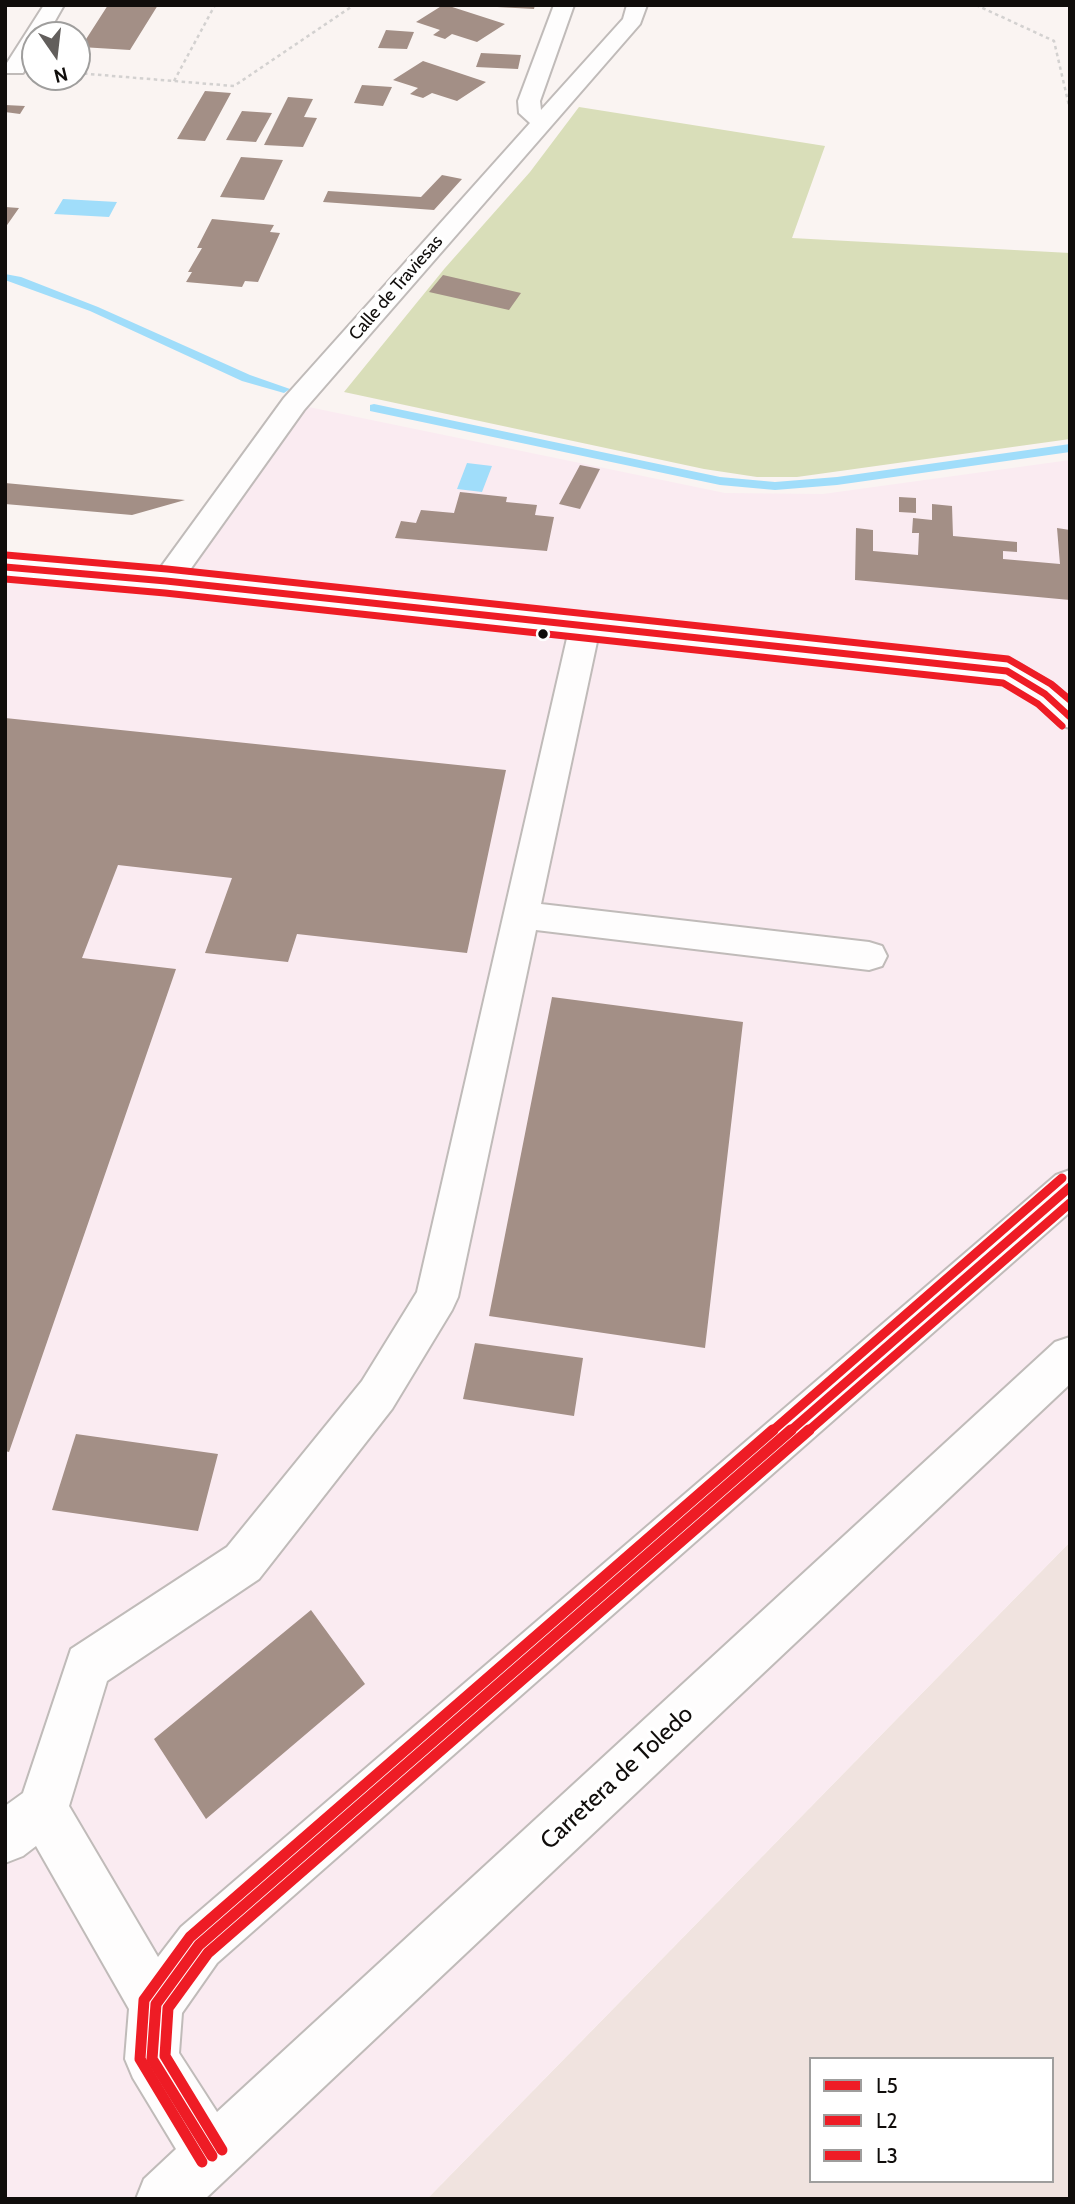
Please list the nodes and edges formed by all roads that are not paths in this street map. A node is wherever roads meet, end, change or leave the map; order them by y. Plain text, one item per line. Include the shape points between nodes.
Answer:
1 (54, 5) edge
2 (564, 5) edge
3 (638, 5) edge
4 (44, 21) edge
5 (21, 58) edge
6 (15, 68) dead end
7 (543, 121) junction
8 (5, 567) edge
9 (166, 581) junction
10 (585, 626) junction
11 (1070, 717) edge
12 (523, 915) junction
13 (869, 956) dead end
14 (1070, 1187) edge
15 (1070, 1356) edge
16 (24, 1824) edge
17 (156, 2004) junction
18 (212, 2156) junction
19 (164, 2199) edge

1 - 4 street
2 - 7 street via 529,101 530,113
3 - 7 street, Calle de Traviesas via 634,20
5 - 6 street
7 - 9 street, Calle de Traviesas via 294,404
8 - 9 street
9 - 10 street
10 - 11 street via 1007,671 1045,694
10 - 12 street
12 - 13 street
12 - 16 street via 437,1297 377,1395 243,1563 88,1667
14 - 17 street via 199,1945
15 - 18 street, Carretera de Toledo
16 - 17 street
17 - 18 street via 152,2059
18 - 19 street, Carretera de Toledo

